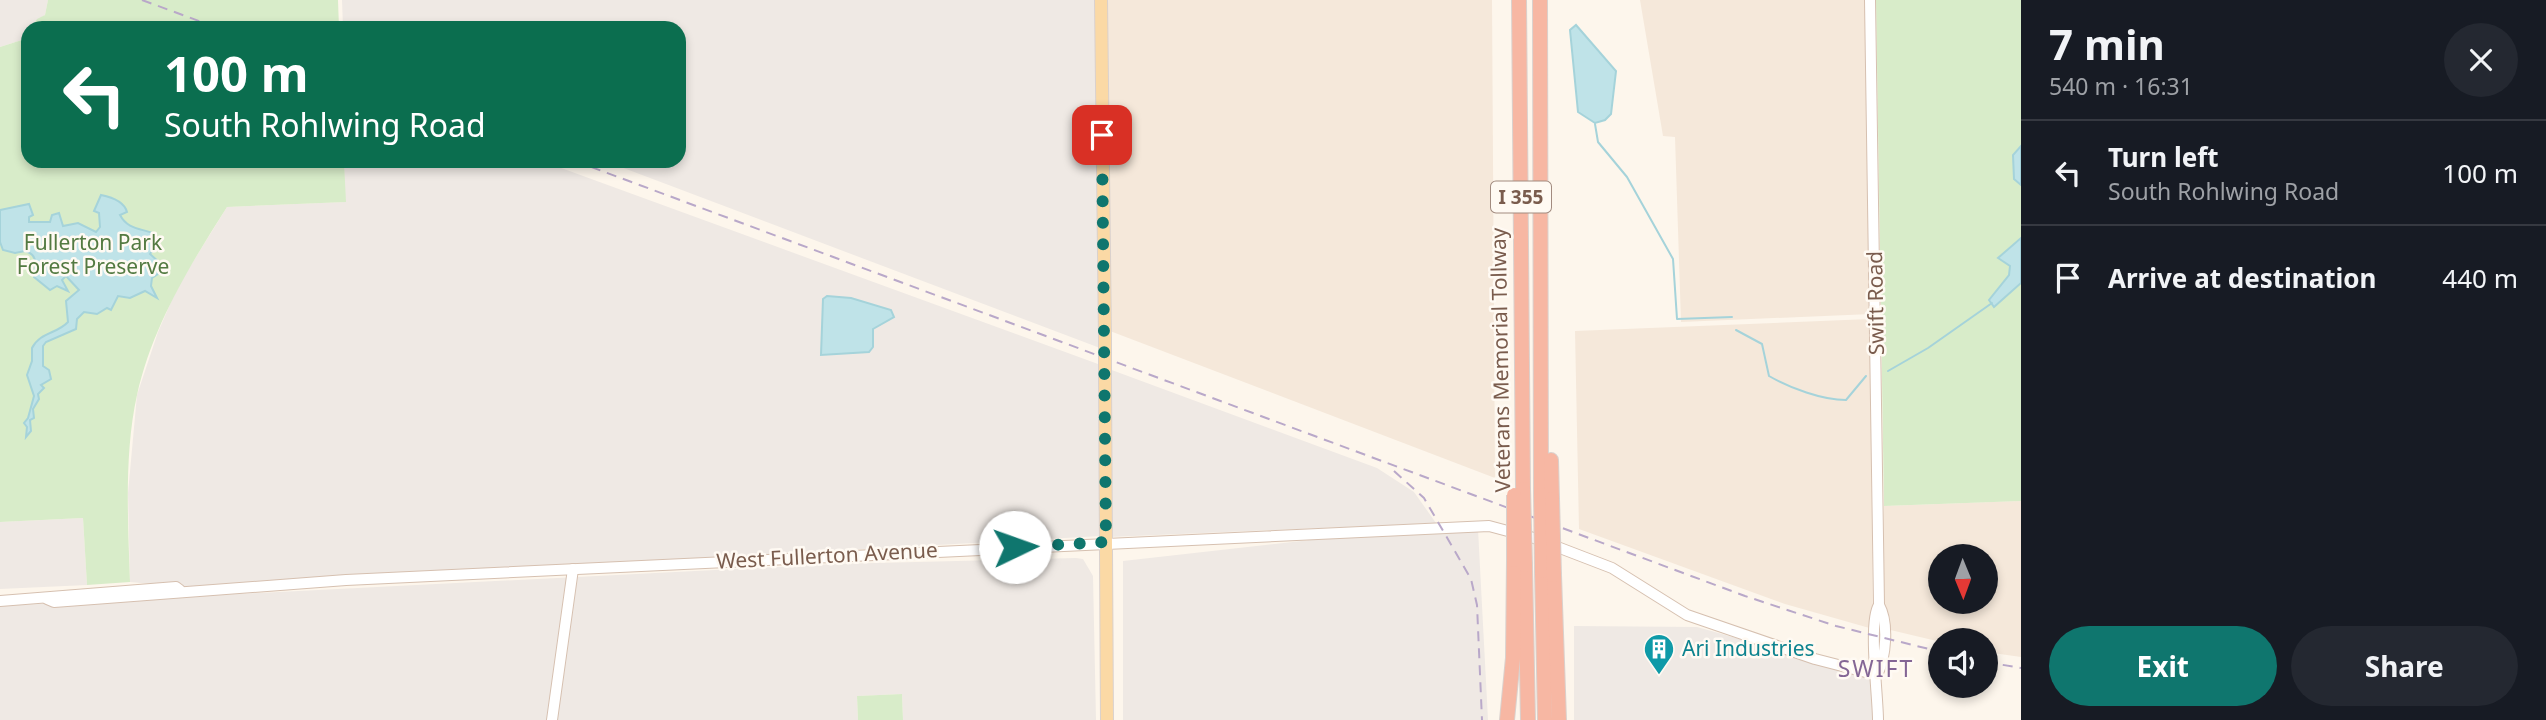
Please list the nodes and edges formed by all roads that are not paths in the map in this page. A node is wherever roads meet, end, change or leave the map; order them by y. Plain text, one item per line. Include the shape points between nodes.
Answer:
1 (1101, 0) edge
2 (1519, 0) edge
3 (1540, 0) edge
4 (1870, 0) edge
5 (1106, 542) junction
6 (1520, 562) junction
7 (573, 569) junction
8 (1548, 573) junction
9 (0, 601) edge
10 (1877, 675) junction
11 (552, 720) edge
12 (1107, 720) edge
13 (1507, 720) edge
14 (1528, 720) edge
15 (1545, 720) edge
16 (1559, 720) edge
17 (1878, 720) edge

1 - 5 main road, bridge
2 - 6 highway, Veterans Memorial Tollway / I 355, bridge
3 - 8 highway, Veterans Memorial Tollway / I 355, bridge
4 - 10 street, Swift Road via 1879,605 1884,613 1884,662
5 - 7 street, West Fullerton Avenue
5 - 10 street, West Fullerton Avenue via 1474,525 1504,528 1612,568 1671,608 1715,626
5 - 12 main road
6 - 13 highway
6 - 14 highway, Veterans Memorial Tollway / I 355
7 - 9 street, West Fullerton Avenue via 54,602
7 - 11 street
8 - 15 highway, Veterans Memorial Tollway / I 355
8 - 16 highway
10 - 17 street, Swift Road

